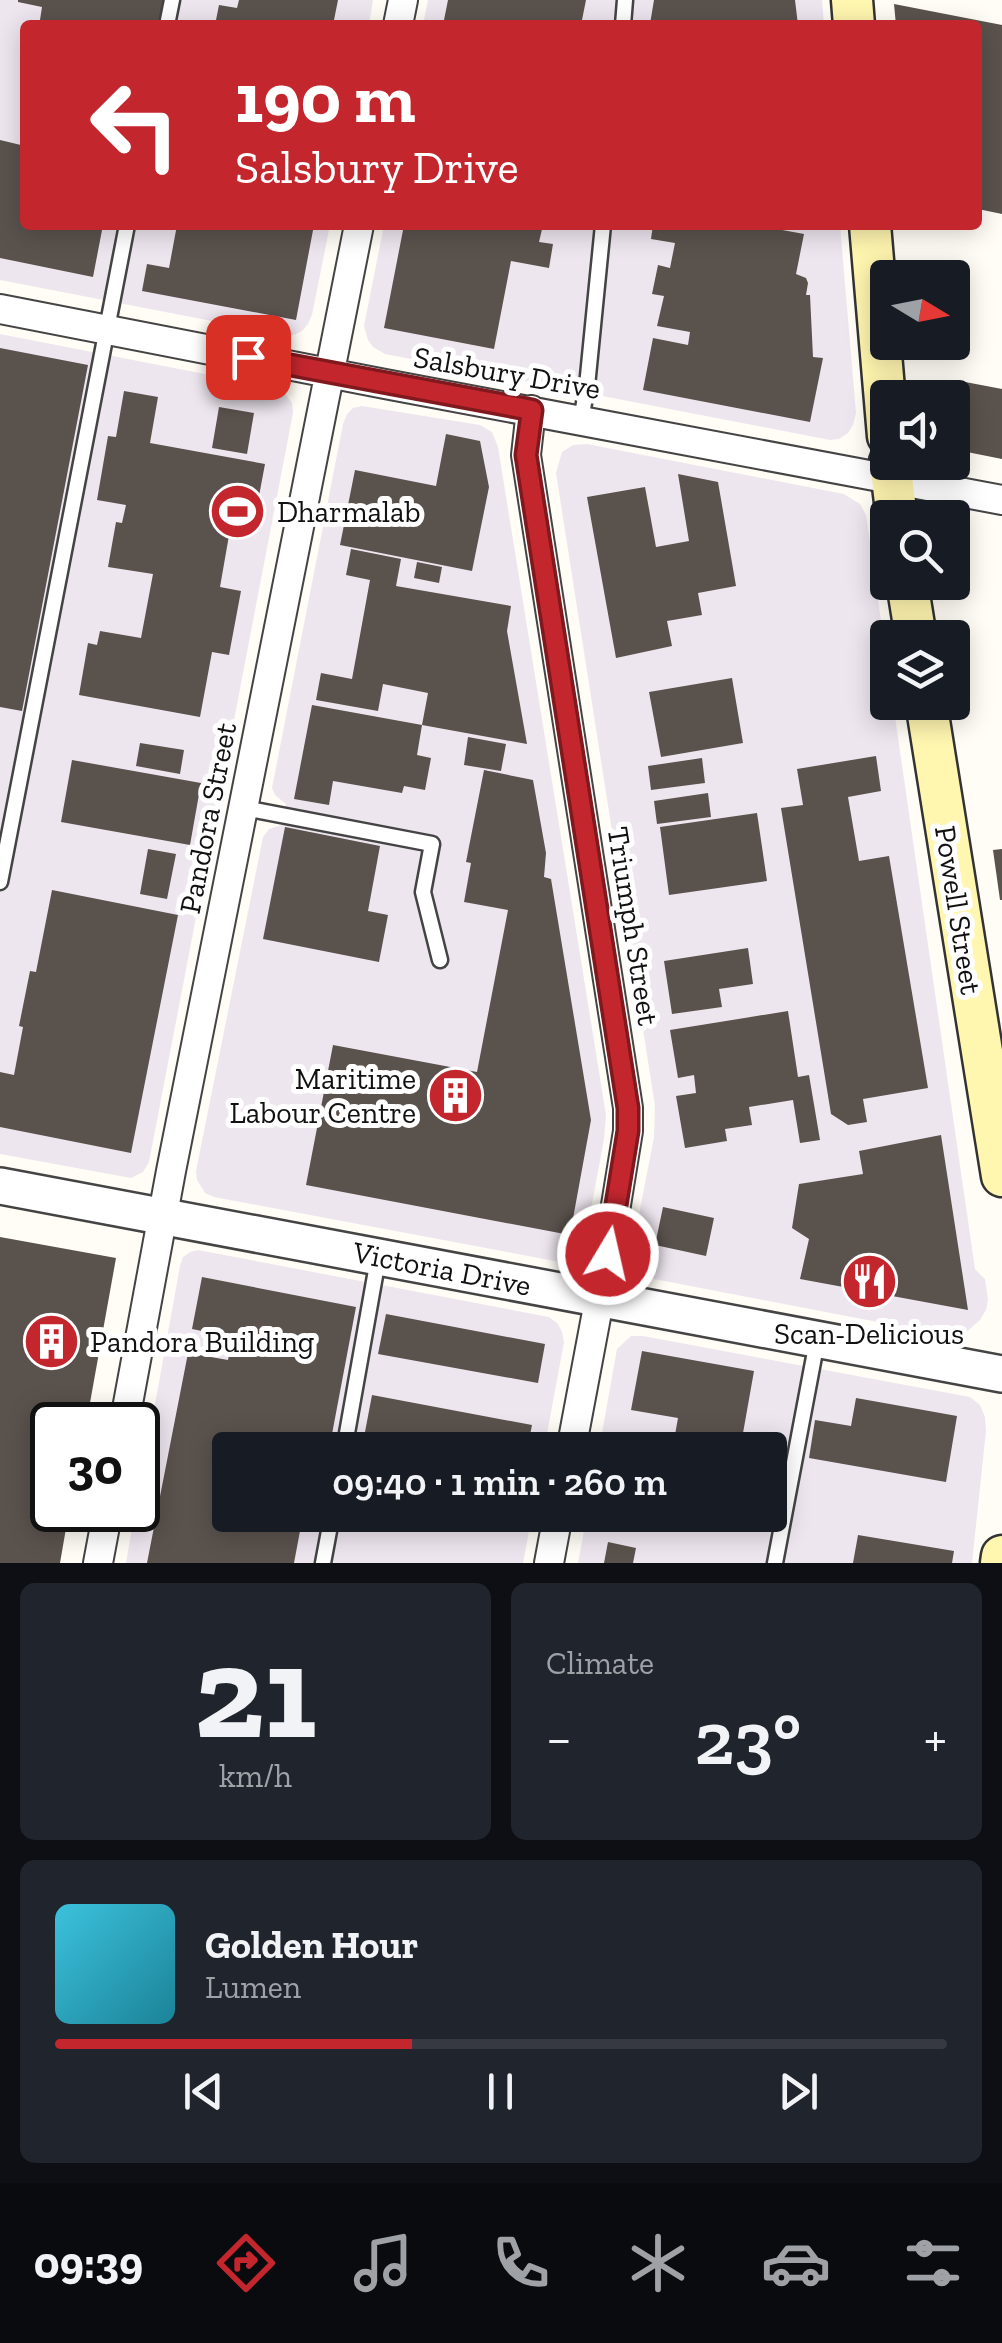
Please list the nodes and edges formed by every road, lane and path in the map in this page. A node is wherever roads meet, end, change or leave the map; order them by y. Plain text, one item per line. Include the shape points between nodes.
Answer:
1 (126, 230) edge
2 (359, 230) edge
3 (603, 230) edge
4 (870, 230) edge
5 (0, 308) edge
6 (106, 330) junction
7 (331, 373) junction
8 (883, 380) edge
9 (532, 410) junction
10 (580, 420) junction
11 (893, 486) edge
12 (1002, 500) edge
13 (929, 720) edge
14 (244, 808) junction
15 (0, 882) edge
16 (440, 960) dead end
17 (1002, 1176) edge
18 (0, 1186) edge
19 (163, 1216) junction
20 (379, 1257) junction
21 (599, 1299) junction
22 (818, 1340) junction
23 (1002, 1374) edge
24 (128, 1402) edge
25 (347, 1432) edge
26 (573, 1432) edge
27 (104, 1532) edge
28 (329, 1532) edge
29 (555, 1532) edge
30 (98, 1563) edge
31 (323, 1563) edge
32 (549, 1563) edge
33 (775, 1563) edge

1 - 6 lane
2 - 7 street, Pandora Street
3 - 10 lane
4 - 8 main road
5 - 6 street, Salsbury Drive
6 - 7 street, Salsbury Drive
6 - 15 lane
7 - 9 street, Salsbury Drive
7 - 14 street, Pandora Street
9 - 10 street, Salsbury Drive
9 - 21 street, Triumph Street via 526,455 628,1108
10 - 11 street, Salsbury Drive
11 - 12 street, Salsbury Drive
13 - 17 main road, Powell Street
14 - 16 lane via 432,844 422,892
14 - 19 street, Pandora Street
18 - 19 street, Victoria Drive
19 - 20 street, Victoria Drive
19 - 24 street, Pandora Street
20 - 21 street, Victoria Drive
20 - 25 lane
21 - 22 street, Victoria Drive
21 - 26 street, Triumph Street
22 - 23 street, Victoria Drive
22 - 33 lane
27 - 30 street
28 - 31 lane
29 - 32 street

